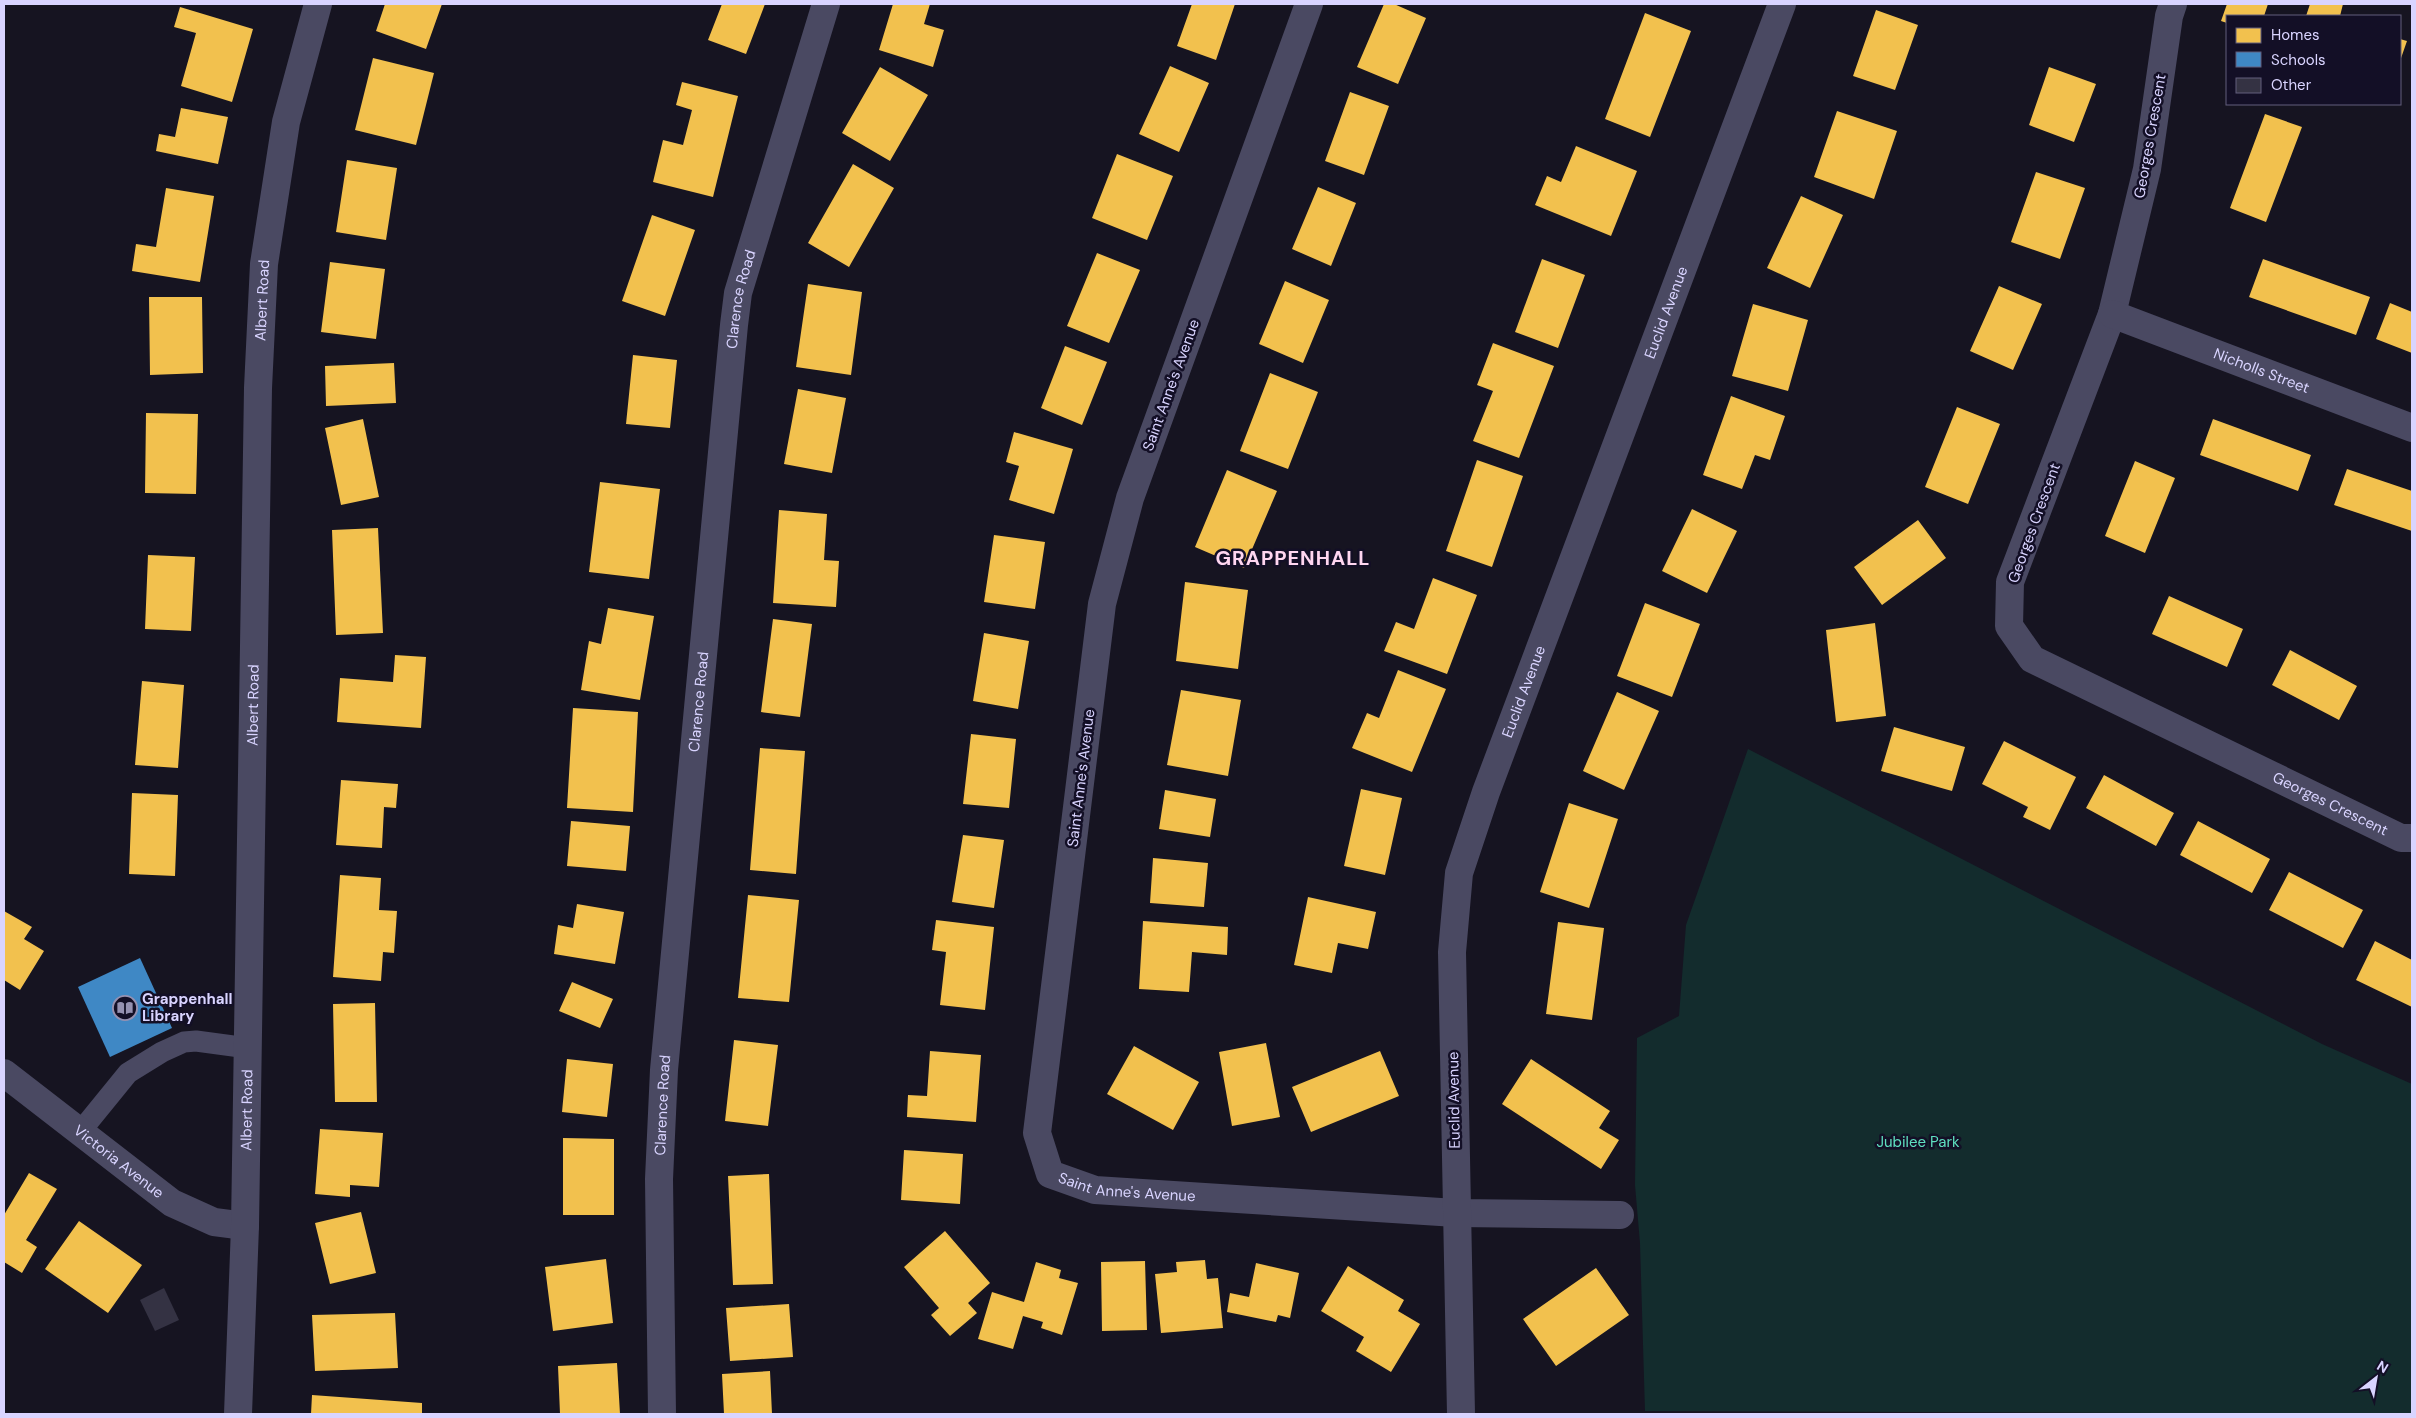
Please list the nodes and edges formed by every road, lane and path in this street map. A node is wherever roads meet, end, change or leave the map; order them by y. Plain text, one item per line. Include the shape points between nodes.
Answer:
1 (318, 4) edge
2 (826, 4) edge
3 (1308, 4) edge
4 (1782, 4) edge
5 (2173, 4) edge
6 (2112, 314) junction
7 (2412, 428) edge
8 (2412, 838) edge
9 (248, 1048) junction
10 (4, 1073) edge
11 (80, 1132) junction
12 (1456, 1213) junction
13 (1620, 1215) dead end
14 (245, 1226) junction
15 (238, 1414) edge
16 (662, 1414) edge
17 (1460, 1414) edge

1 - 9 street, Albert Road via 286,122 264,264 258,388
2 - 16 street, Clarence Road via 738,293 734,325 664,1070 659,1179
3 - 12 street, Saint Anne's Avenue via 1130,498 1102,604 1038,1133 1050,1174 1095,1190
4 - 12 street, Euclid Avenue via 1486,792 1459,873 1452,952
5 - 6 street, Georges Crescent via 2147,169
6 - 7 street, Nicholls Street
6 - 8 street, Georges Crescent via 2010,582 2009,626 2032,659 2401,838
9 - 11 lane via 196,1041 184,1042 162,1052 128,1073
9 - 14 street, Albert Road
10 - 11 street, Victoria Avenue
11 - 14 street, Victoria Avenue via 172,1203 214,1222
12 - 13 street
12 - 17 street, Euclid Avenue
14 - 15 street, Albert Road

